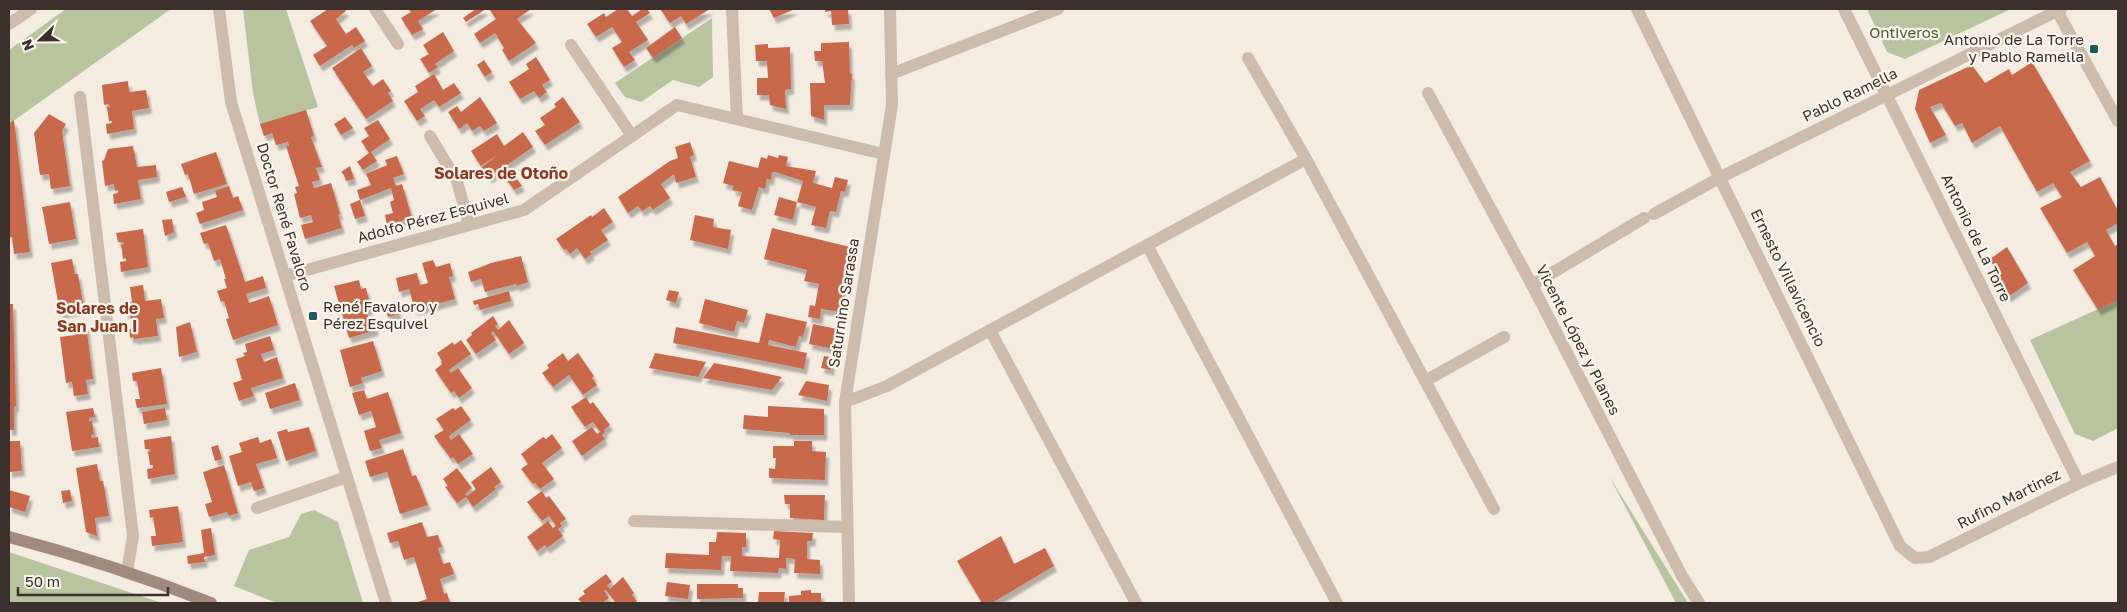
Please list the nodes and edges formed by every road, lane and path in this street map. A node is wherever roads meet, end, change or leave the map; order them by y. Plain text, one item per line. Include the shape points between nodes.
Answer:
1 (31, 9) edge
2 (219, 9) edge
3 (375, 9) edge
4 (732, 9) edge
5 (890, 9) edge
6 (1058, 9) edge
7 (1637, 9) edge
8 (1844, 9) edge
9 (2058, 10) edge
10 (9, 24) edge
11 (398, 44) dead end
12 (570, 45) dead end
13 (1248, 58) dead end
14 (892, 74) junction
15 (1428, 93) dead end
16 (1888, 95) junction
17 (80, 97) dead end
18 (737, 119) junction
19 (2118, 121) edge
20 (430, 136) dead end
21 (632, 136) junction
22 (884, 154) junction
23 (1306, 159) junction
24 (1721, 177) junction
25 (469, 225) junction
26 (1147, 245) junction
27 (285, 276) junction
28 (1532, 285) junction
29 (990, 330) junction
30 (1504, 338) dead end
31 (1425, 381) junction
32 (845, 402) junction
33 (2118, 466) edge
34 (347, 477) junction
35 (2079, 482) junction
36 (256, 508) dead end
37 (1494, 509) dead end
38 (634, 521) dead end
39 (847, 527) junction
40 (9, 537) edge
41 (1914, 558) joint
42 (127, 572) junction
43 (211, 603) edge
44 (386, 603) edge
45 (848, 603) edge
46 (1136, 603) edge
47 (1337, 603) edge
48 (1699, 603) edge

1 - 10 street
2 - 27 street, Doctor René Favaloro via 231,102
3 - 11 street
4 - 18 street
5 - 14 street, Saturnino Sarassa
6 - 14 street
7 - 24 street, Ernesto Villavicencio
8 - 16 street, Antonio de La Torre
9 - 16 street, Pablo Ramella
9 - 19 street
12 - 21 street
13 - 23 street
14 - 22 street, Saturnino Sarassa via 892,105
15 - 28 street, Vicente López y Planes
16 - 24 street, Pablo Ramella
16 - 35 street, Antonio de La Torre
17 - 42 street via 133,536
18 - 21 street, Adolfo Pérez Esquivel via 677,105
18 - 22 street, Adolfo Pérez Esquivel
20 - 25 street via 457,181
21 - 25 street, Adolfo Pérez Esquivel via 524,210
22 - 32 street, Saturnino Sarassa
23 - 26 street
23 - 31 street
24 - 28 street, Pablo Ramella
24 - 41 street, Ernesto Villavicencio via 1900,546
25 - 27 street, Adolfo Pérez Esquivel
26 - 29 street
26 - 47 street
27 - 34 street, Doctor René Favaloro
28 - 48 street, Vicente López y Planes
29 - 32 street via 887,386
29 - 46 street
30 - 31 street
31 - 37 street
32 - 39 street, Saturnino Sarassa
33 - 35 street, Rufino Martinez
34 - 36 street
34 - 44 street, Doctor René Favaloro
35 - 41 street, Rufino Martinez via 1929,557
38 - 39 street
39 - 45 street, Saturnino Sarassa
40 - 42 street
42 - 43 street

